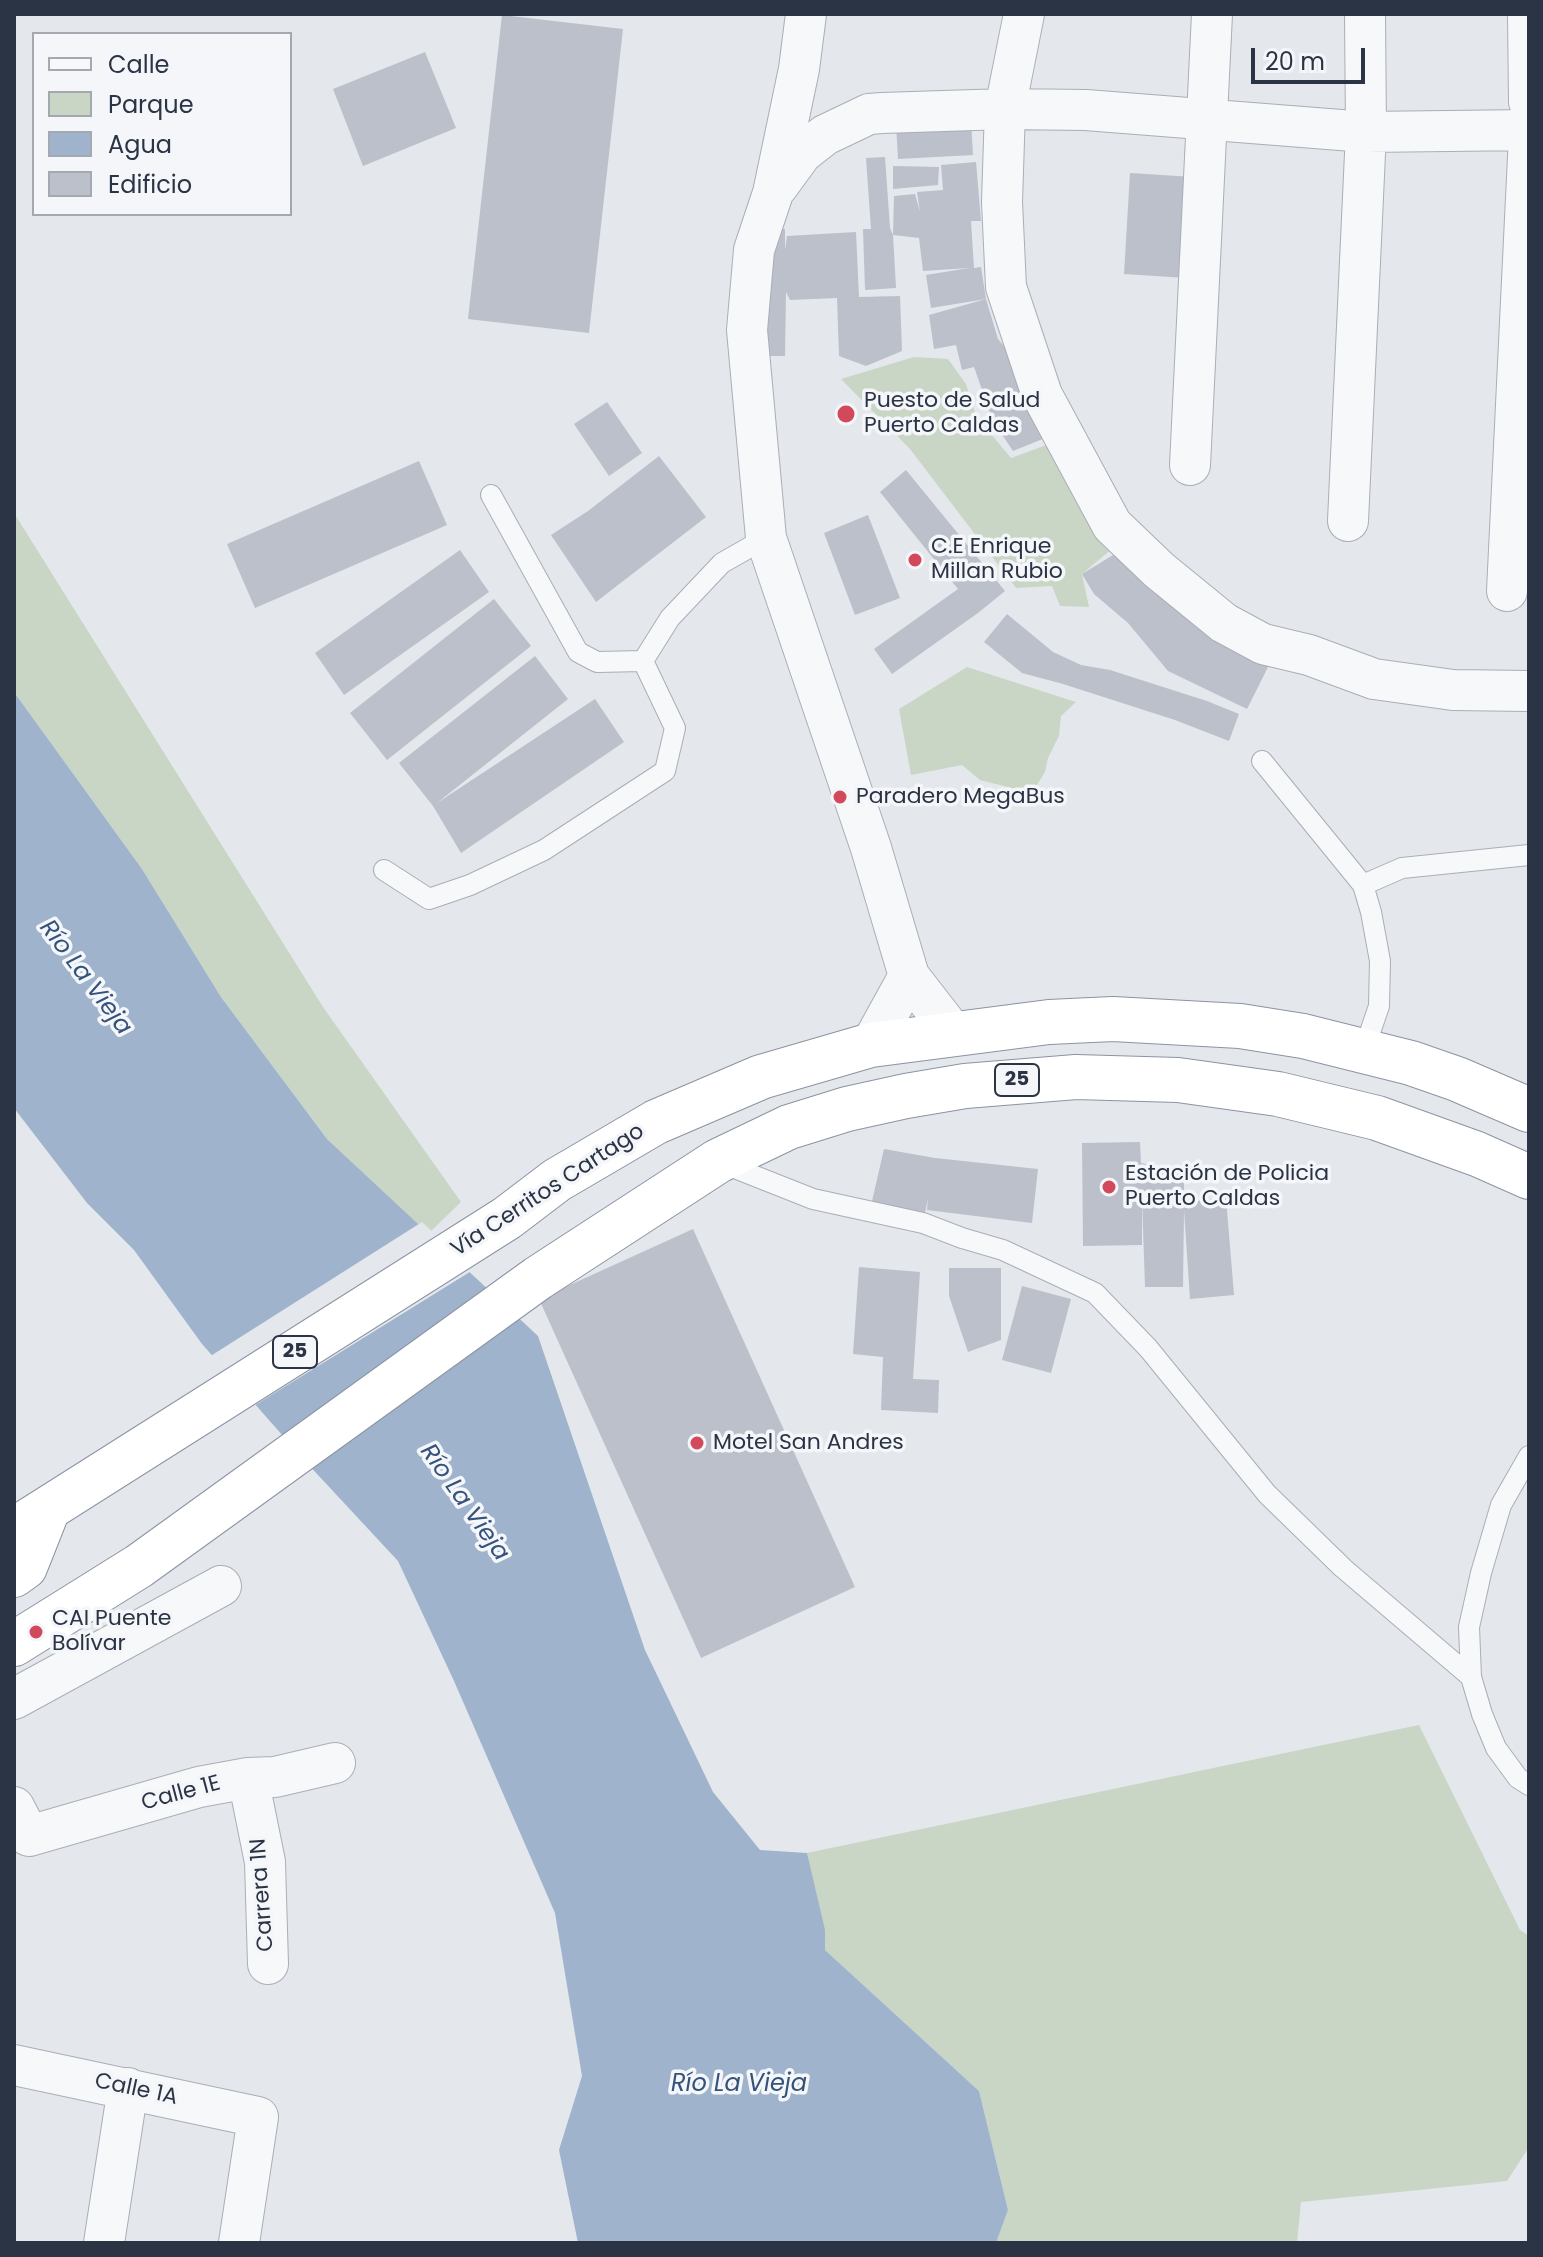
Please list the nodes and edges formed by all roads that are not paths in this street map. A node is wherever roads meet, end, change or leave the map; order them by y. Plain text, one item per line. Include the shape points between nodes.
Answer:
1 (806, 14) edge
2 (1024, 14) edge
3 (1212, 14) edge
4 (1365, 14) edge
5 (1528, 14) edge
6 (1529, 102) edge
7 (1005, 109) junction
8 (1206, 119) junction
9 (1366, 132) junction
10 (1529, 133) edge
11 (773, 193) junction
12 (1190, 465) dead end
13 (491, 495) dead end
14 (1348, 521) dead end
15 (766, 538) junction
16 (1507, 591) dead end
17 (643, 661) junction
18 (1529, 691) edge
19 (1262, 761) dead end
20 (1529, 855) edge
21 (384, 870) dead end
22 (1363, 885) junction
23 (909, 976) junction
24 (954, 1034) junction
25 (871, 1045) junction
26 (1364, 1050) junction
27 (1529, 1110) edge
28 (1425, 1133) junction
29 (1529, 1150) edge
30 (718, 1161) junction
31 (1529, 1177) edge
32 (1529, 1456) edge
33 (36, 1511) edge
34 (14, 1575) edge
35 (221, 1586) dead end
36 (14, 1644) edge
37 (1471, 1677) junction
38 (14, 1699) edge
39 (335, 1763) dead end
40 (248, 1778) junction
41 (1529, 1785) edge
42 (22, 1822) edge
43 (268, 1964) dead end
44 (14, 2065) edge
45 (128, 2088) junction
46 (104, 2243) edge
47 (239, 2243) edge

1 - 11 street
2 - 7 street
3 - 8 street
4 - 9 street
5 - 6 street
7 - 8 street
7 - 11 street via 869,114 802,153
7 - 18 street via 1006,287 1042,395 1112,525 1224,623 1263,644 1374,679 1453,690
8 - 9 street
8 - 12 street
9 - 10 street
9 - 14 street
10 - 16 street
11 - 15 street via 754,250 747,330
13 - 17 lane via 578,652 597,662
15 - 17 lane via 722,563 670,618
15 - 23 street
17 - 21 lane via 675,728 665,771 544,850 457,890 429,899
19 - 22 lane
20 - 22 lane via 1402,868
22 - 26 lane via 1380,961 1379,1006
23 - 24 street
23 - 25 street
24 - 25 highway, Vía Cerritos Cartago / 25
24 - 26 highway, Vía Cerritos Cartago / 25 via 1049,1022 1176,1021 1240,1026
25 - 33 highway, Vía Cerritos Cartago / 25 via 761,1077 656,1122
26 - 27 highway, Vía Cerritos Cartago / 25 via 1457,1079
28 - 29 highway via 1513,1153
28 - 30 highway, 25 via 1328,1105 1228,1085 1076,1077 965,1086 847,1109 789,1127
28 - 31 highway, 25
30 - 36 highway, 25 via 538,1278 139,1566
30 - 37 lane via 813,1199 923,1223 1003,1250 1095,1293 1148,1348 1267,1494 1343,1568
32 - 37 lane via 1501,1505 1481,1573 1469,1627
33 - 34 highway via 25,1567
35 - 38 street
37 - 41 lane via 1496,1748
39 - 40 street, Calle 1E
40 - 42 street, Calle 1E
40 - 43 street, Carrera 1N via 265,1862
44 - 45 street, Calle 1A
45 - 46 street
45 - 47 street, Calle 1A via 258,2117

